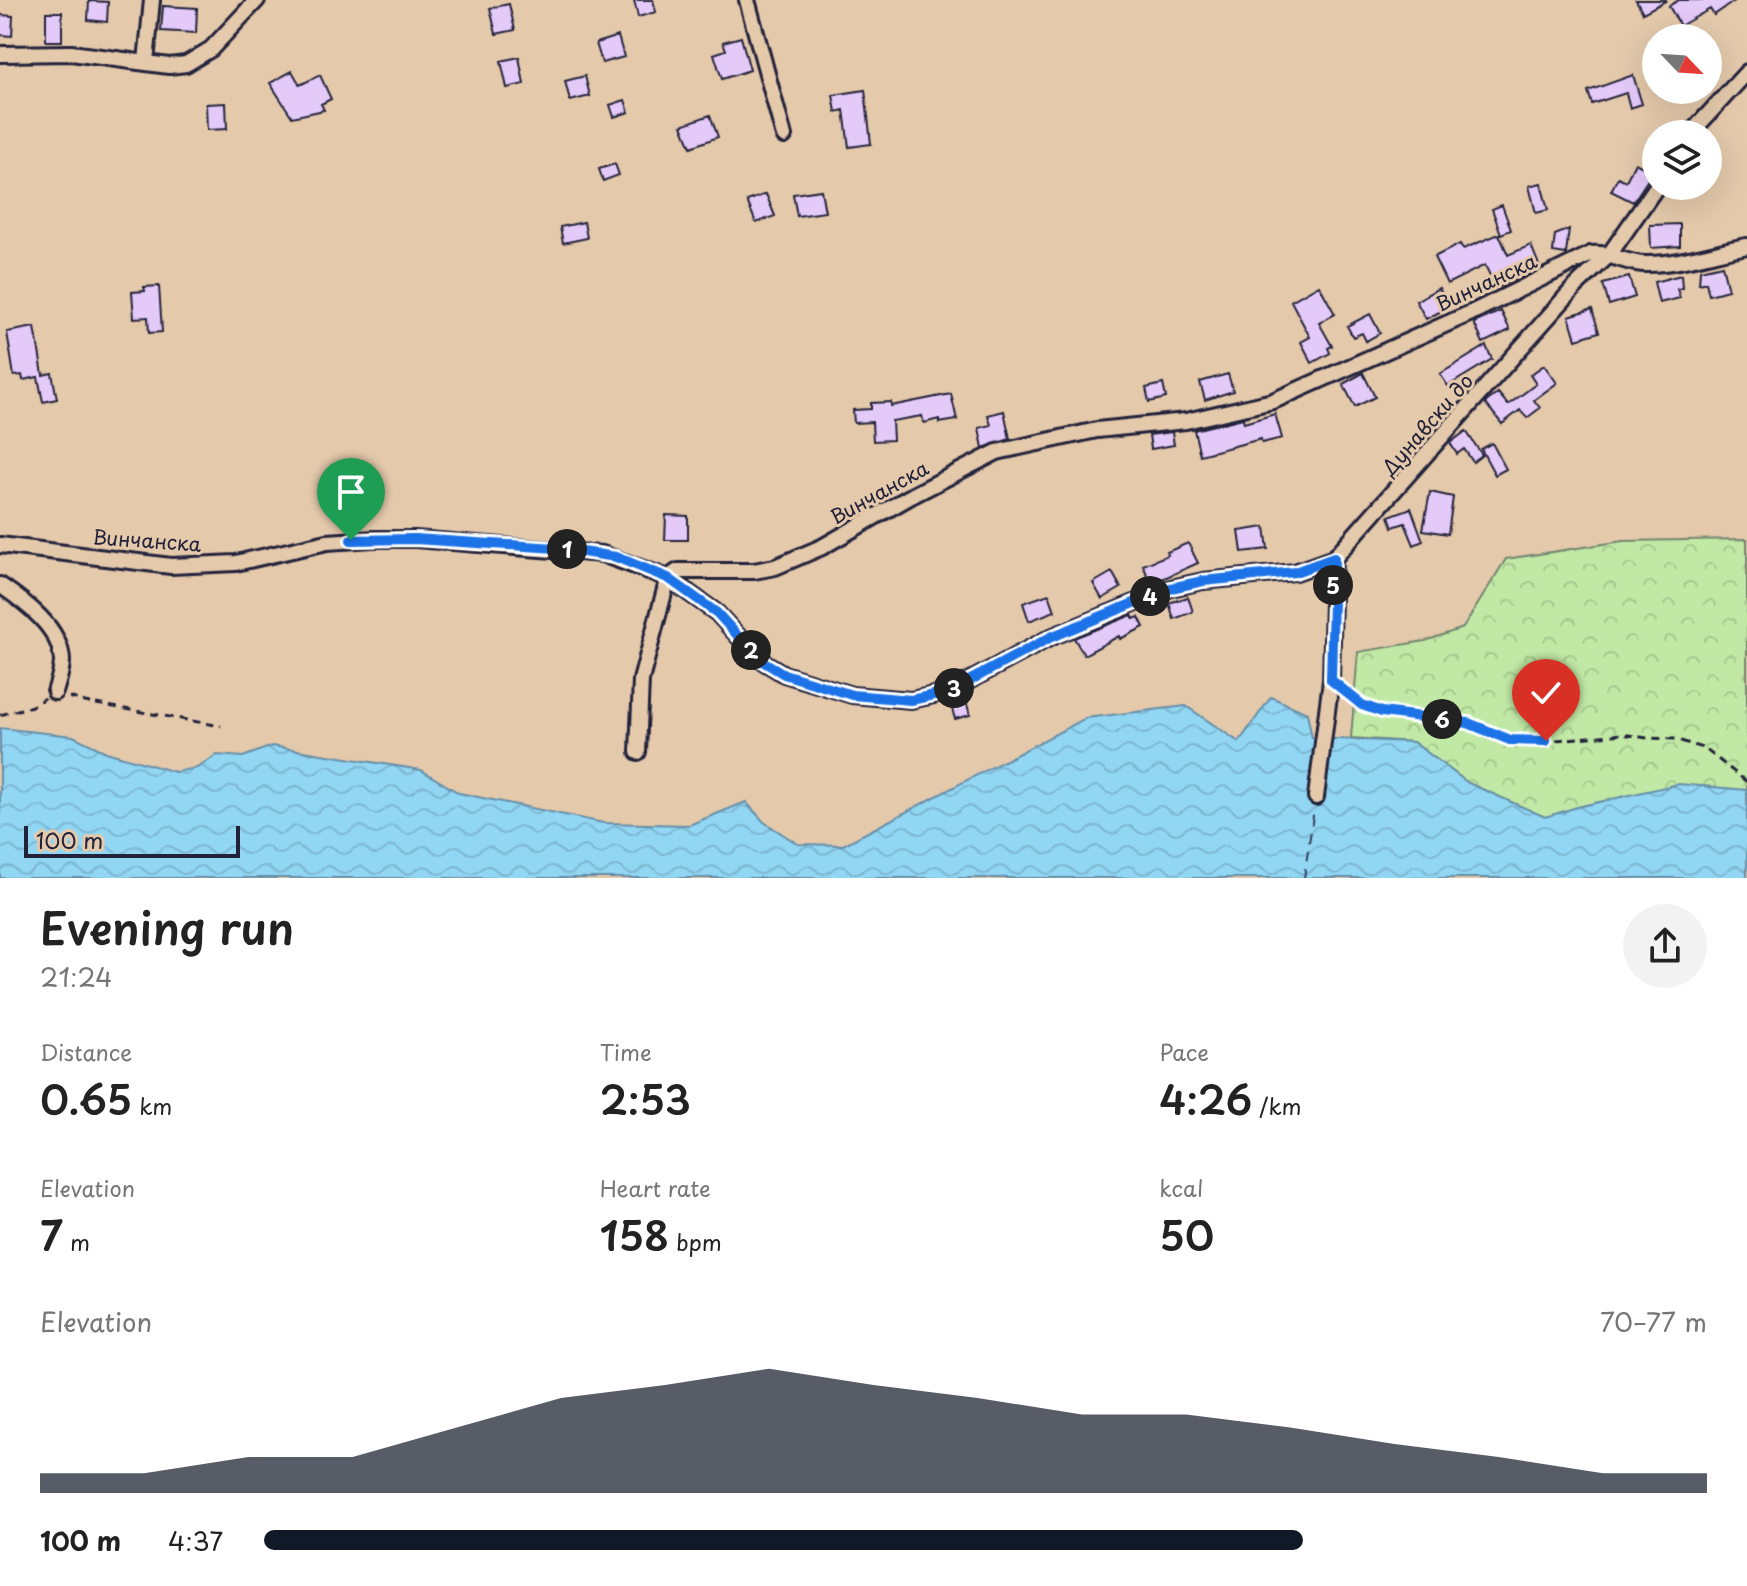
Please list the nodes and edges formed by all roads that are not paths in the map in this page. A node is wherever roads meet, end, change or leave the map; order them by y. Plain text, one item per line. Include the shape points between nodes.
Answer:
1 (152, 0) edge
2 (257, 0) edge
3 (747, 0) edge
4 (0, 54) edge
5 (146, 62) junction
6 (1747, 72) edge
7 (1703, 120) edge
8 (784, 136) dead end
9 (1647, 200) edge
10 (1747, 246) edge
11 (1609, 255) junction
12 (0, 545) edge
13 (1334, 558) junction
14 (668, 578) junction
15 (0, 585) edge
16 (55, 692) road end
17 (638, 752) dead end
18 (1316, 797) dead end

1 - 5 street
2 - 5 street via 200,58 169,66
3 - 8 street
4 - 5 street via 71,53
6 - 7 street
9 - 11 street, Дунавски до
10 - 11 street, Винчанска via 1653,264
11 - 13 street, Дунавски до
11 - 14 street, Винчанска via 1583,257 1273,401 997,452 775,567 678,571
12 - 14 street, Винчанска via 171,566 236,563 327,542 415,539 602,554
13 - 14 street via 1295,572 1171,588 1051,637 967,682 911,700 852,695 784,674 759,659 717,613
13 - 18 street via 1331,680
14 - 17 street via 641,680
15 - 16 street via 23,601 60,645

